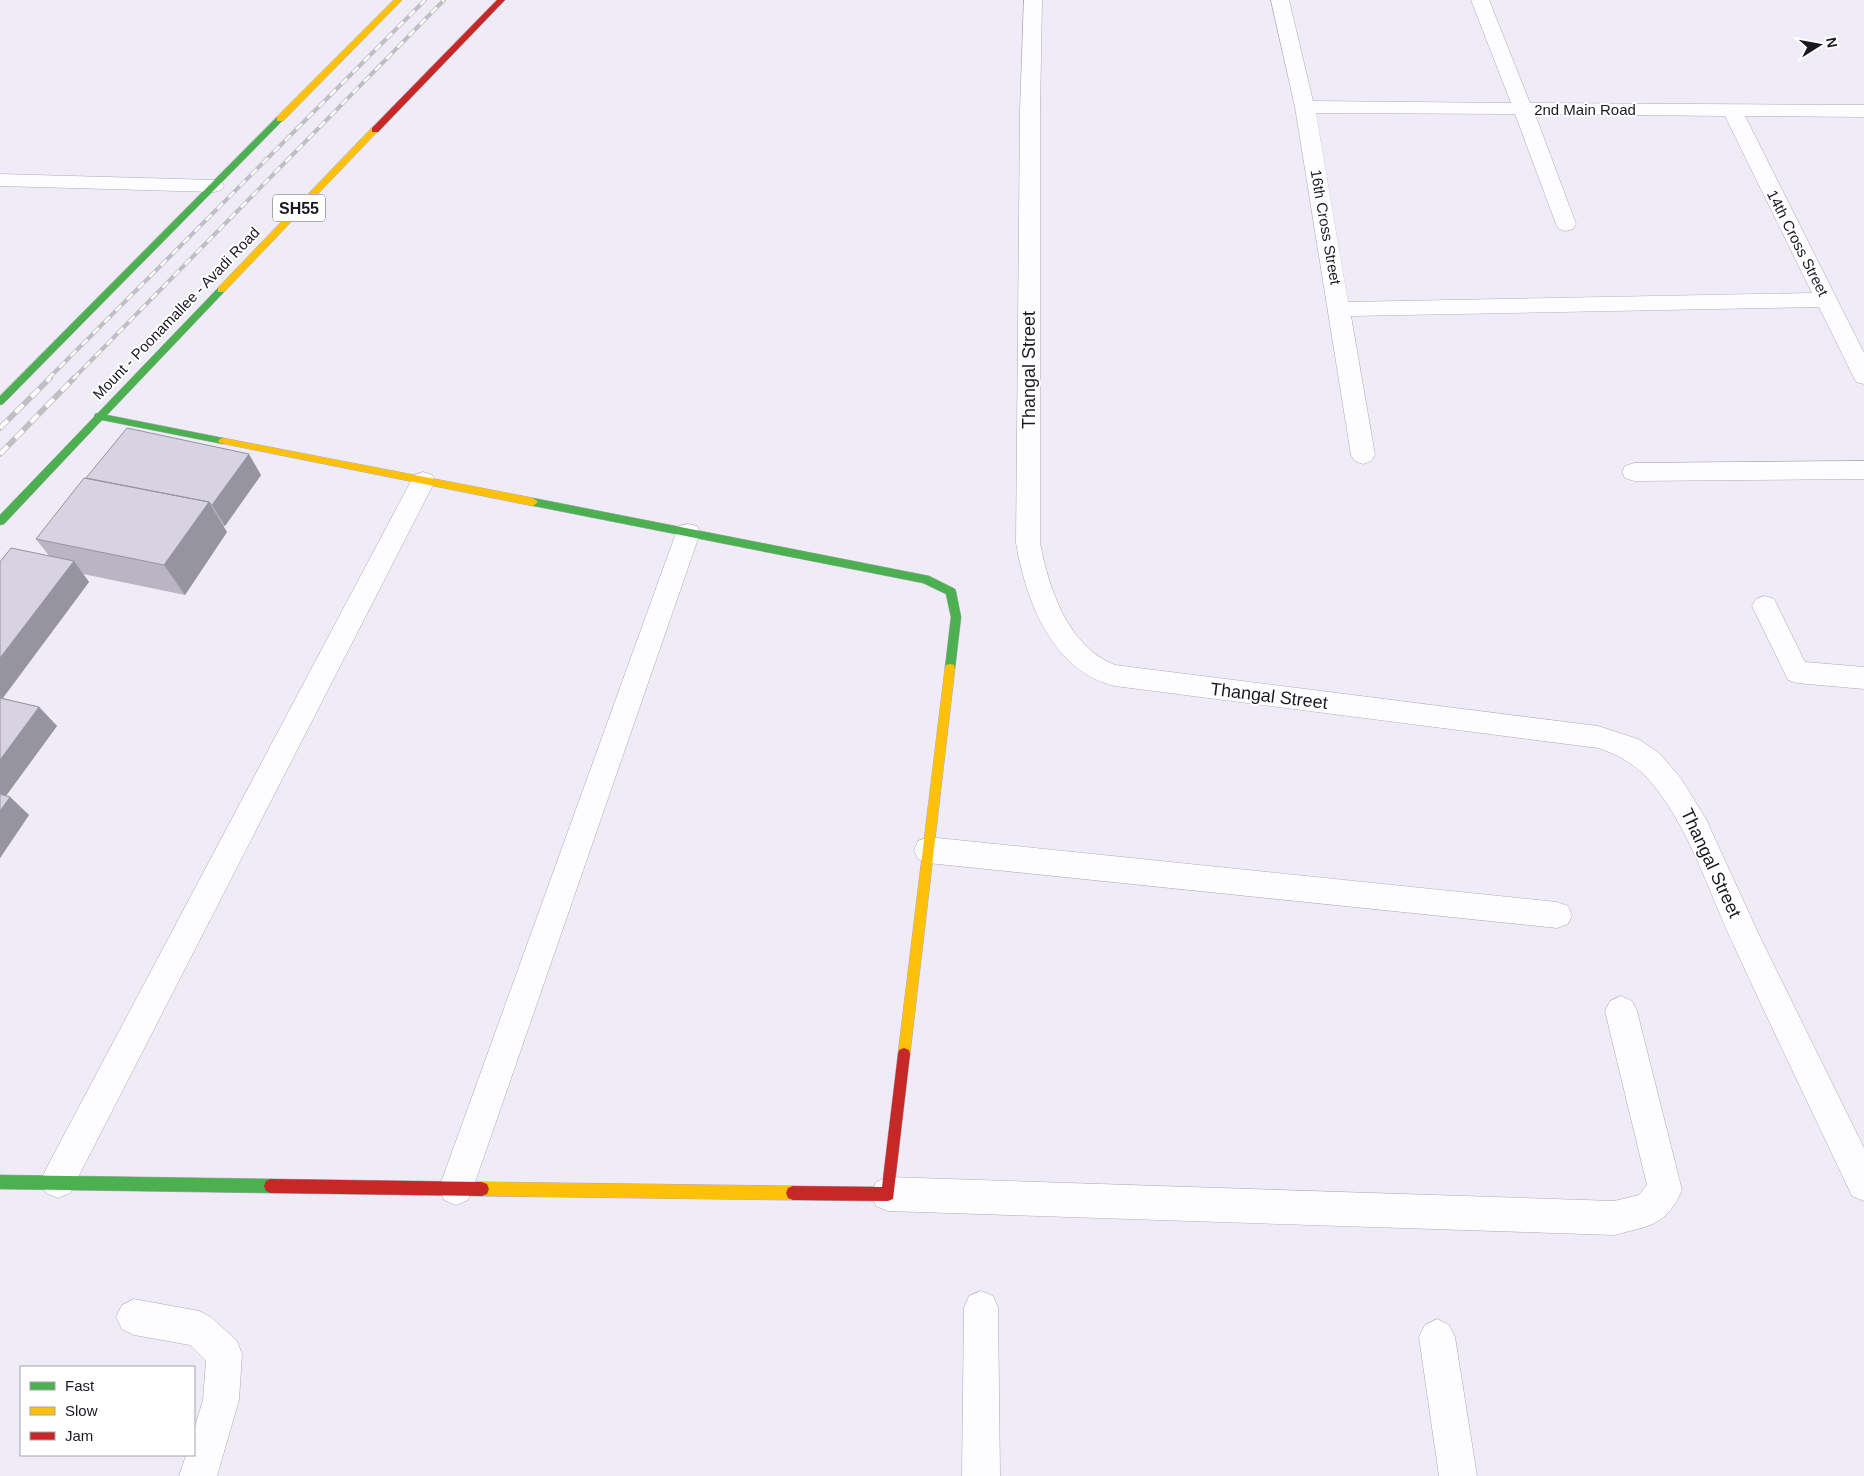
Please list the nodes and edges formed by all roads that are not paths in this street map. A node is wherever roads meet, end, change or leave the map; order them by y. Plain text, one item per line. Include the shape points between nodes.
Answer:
1 (398, 0) edge
2 (501, 0) edge
3 (1033, 0) edge
4 (1280, 0) edge
5 (1480, 0) edge
6 (1305, 107) junction
7 (1523, 109) junction
8 (1732, 110) junction
9 (1864, 111) edge
10 (0, 180) edge
11 (214, 186) junction
12 (1566, 224) dead end
13 (1827, 300) junction
14 (1340, 310) junction
15 (1864, 376) edge
16 (0, 402) edge
17 (98, 416) junction
18 (1363, 455) dead end
19 (1864, 470) edge
20 (1634, 472) dead end
21 (423, 481) junction
22 (0, 521) edge
23 (688, 533) junction
24 (1765, 606) dead end
25 (1864, 678) edge
26 (928, 850) junction
27 (1557, 915) dead end
28 (1621, 1011) dead end
29 (58, 1181) junction
30 (0, 1182) edge
31 (1864, 1184) edge
32 (456, 1188) junction
33 (888, 1194) junction
34 (981, 1308) dead end
35 (134, 1317) dead end
36 (1437, 1337) dead end
37 (198, 1476) edge
38 (981, 1476) edge
39 (1458, 1476) edge

1 - 11 street
2 - 17 street, Mount - Poonamallee - Avadi Road / SH55
3 - 31 street, Thangal Street via 1028,543 1030,564 1062,636 1084,659 1104,672 1134,679 1598,737 1626,745 1652,764 1679,795 1700,832 1747,940
4 - 6 street, 16th Cross Street
5 - 7 street
6 - 7 street, 2nd Main Road
6 - 14 street, 16th Cross Street
7 - 8 street, 2nd Main Road
7 - 12 street
8 - 9 street, 2nd Main Road
8 - 13 street, 14th Cross Street
10 - 11 street
11 - 16 street
13 - 14 street
13 - 15 street, 14th Cross Street
14 - 18 street, 16th Cross Street
17 - 21 street
17 - 22 street, Mount - Poonamallee - Avadi Road / SH55
19 - 20 street
21 - 23 street
21 - 29 street
23 - 26 street via 925,579 951,592 956,617
23 - 32 street
24 - 25 street via 1797,672
26 - 27 street
26 - 33 street
28 - 33 street via 1665,1190 1648,1209 1614,1218
29 - 30 street
29 - 32 street
32 - 33 street
34 - 38 street
35 - 37 street via 199,1329 224,1354 221,1400
36 - 39 street

